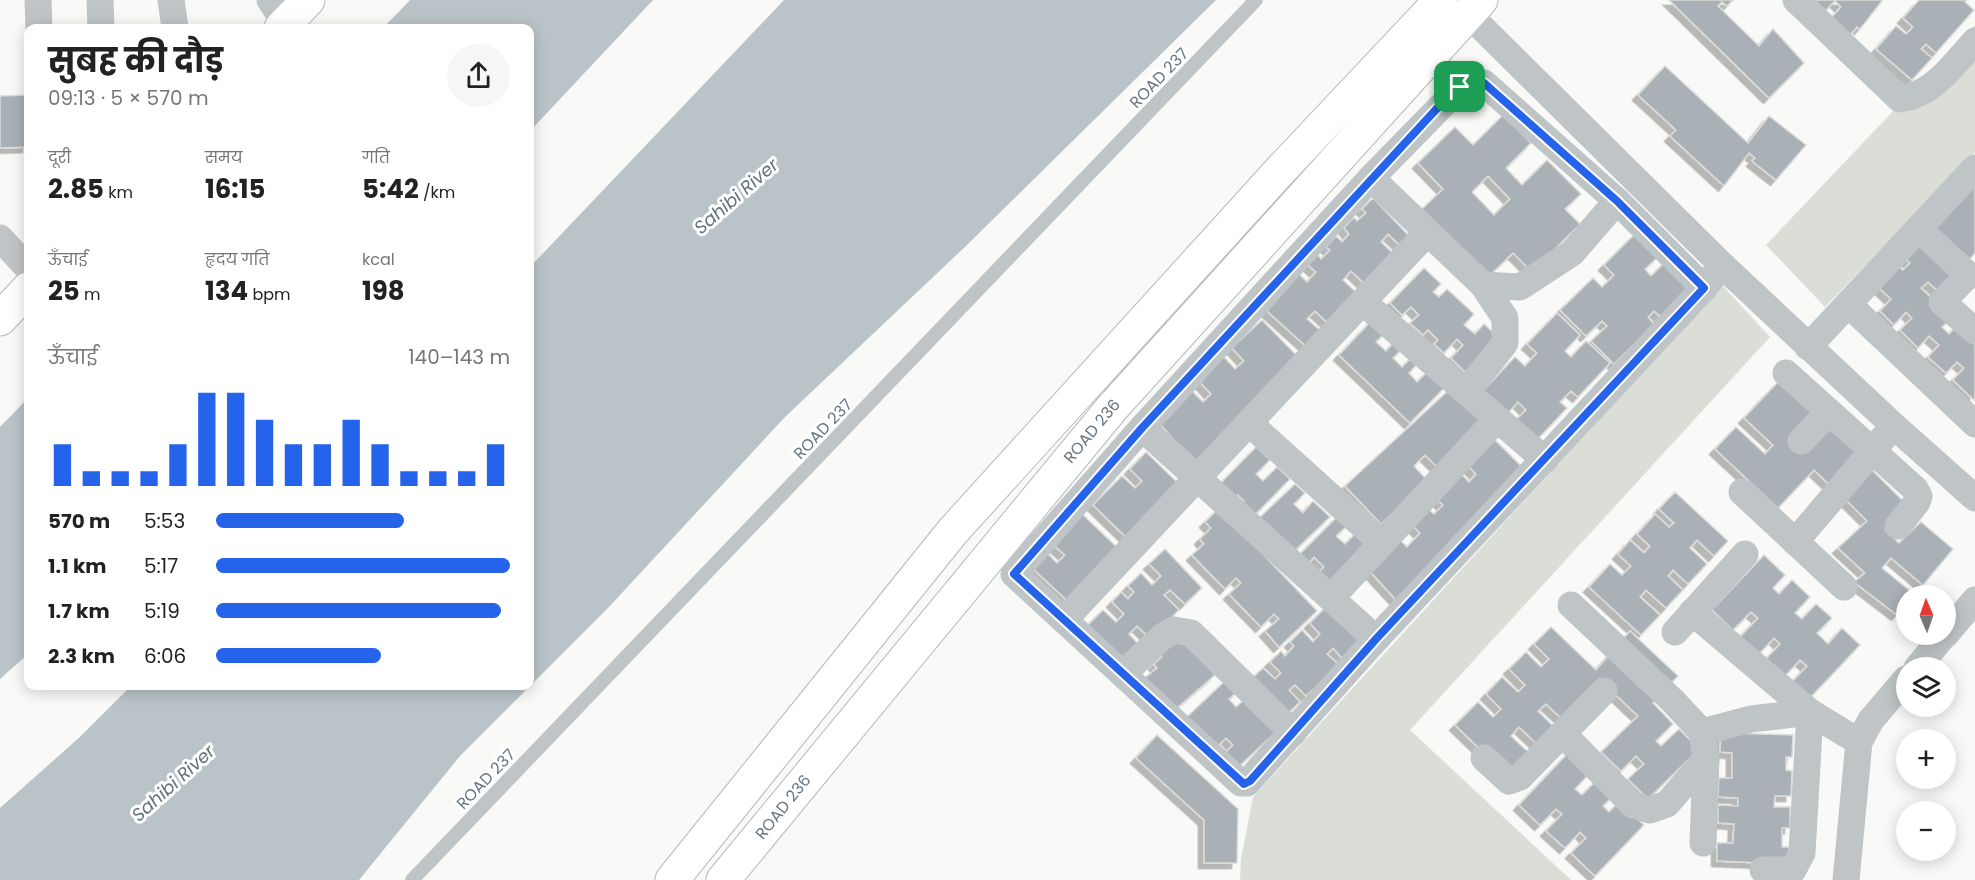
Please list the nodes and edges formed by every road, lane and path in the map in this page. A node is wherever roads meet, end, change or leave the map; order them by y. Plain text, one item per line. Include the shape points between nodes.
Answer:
1 (38, 0) edge
2 (100, 0) edge
3 (171, 0) edge
4 (308, 0) edge
5 (1256, 0) edge
6 (1796, 0) edge
7 (1461, 3) edge
8 (279, 17) edge
9 (39, 24) edge
10 (101, 24) edge
11 (174, 24) edge
12 (1975, 41) edge
13 (1975, 168) edge
14 (1371, 178) junction
15 (1617, 201) junction
16 (1919, 229) junction
17 (1427, 233) junction
18 (0, 238) edge
19 (24, 264) edge
20 (1722, 265) junction
21 (1972, 271) edge
22 (1482, 285) junction
23 (1704, 288) junction
24 (24, 293) edge
25 (1364, 303) junction
26 (1848, 304) junction
27 (0, 318) edge
28 (1975, 331) edge
29 (1808, 346) junction
30 (1786, 373) dead end
31 (1466, 392) junction
32 (1830, 412) junction
33 (1497, 419) junction
34 (1249, 423) junction
35 (1975, 424) edge
36 (1894, 426) junction
37 (1142, 428) junction
38 (1801, 441) dead end
39 (1872, 450) junction
40 (1545, 460) junction
41 (1198, 477) junction
42 (1742, 492) dead end
43 (1975, 498) edge
44 (1898, 526) dead end
45 (1795, 542) junction
46 (1382, 543) junction
47 (1745, 554) dead end
48 (1844, 587) dead end
49 (1331, 598) junction
50 (1975, 600) edge
51 (1571, 605) dead end
52 (1064, 620) junction
53 (1956, 622) edge
54 (1376, 639) junction
55 (1936, 645) edge
56 (1926, 657) edge
57 (1123, 674) junction
58 (1604, 691) dead end
59 (1896, 691) edge
60 (1810, 712) junction
61 (1702, 732) junction
62 (1293, 734) junction
63 (1563, 734) junction
64 (1858, 742) junction
65 (1484, 758) dead end
66 (1706, 759) junction
67 (1703, 843) dead end
68 (1763, 870) dead end
69 (412, 880) edge
70 (672, 880) edge
71 (723, 880) edge
72 (1846, 880) edge

1 - 9 street
2 - 10 street
3 - 11 street
4 - 8 street
5 - 69 lane, ROAD 237
6 - 12 street via 1900,99 1916,97 1935,85
7 - 20 street
7 - 70 street via 1252,201 953,531
7 - 71 street, ROAD 236 via 1112,408
13 - 16 street
14 - 15 street via 1460,87 1484,83
14 - 17 street
14 - 37 street
15 - 22 street via 1572,253 1520,287
15 - 23 street
16 - 21 street
16 - 26 street
17 - 22 street
17 - 25 street
18 - 19 street
20 - 23 street
20 - 29 street
21 - 28 street via 1942,302
22 - 31 street via 1504,318 1505,343
23 - 40 street
24 - 27 street
25 - 31 street
25 - 34 street
26 - 29 street
26 - 35 street
29 - 36 street
30 - 32 street
31 - 33 street
32 - 38 street
32 - 39 street
33 - 40 street
33 - 46 street
34 - 41 street
34 - 46 street
36 - 39 street
36 - 43 street
37 - 41 street
37 - 52 street via 1014,574
39 - 44 street via 1918,496
39 - 45 street
40 - 54 street
41 - 49 street
41 - 52 street
42 - 45 street
45 - 48 street
46 - 49 street
47 - 60 street via 1683,622
49 - 54 street
50 - 53 street
51 - 61 street
52 - 57 street
54 - 62 street
55 - 56 street
57 - 62 street via 1162,637 1174,630 1191,633
57 - 62 street via 1244,784
58 - 63 street
59 - 64 street
60 - 61 street via 1751,719
60 - 64 street
60 - 68 street via 1803,853 1793,870
61 - 66 street
63 - 65 street via 1520,777 1509,781
63 - 66 street via 1633,805 1650,810 1667,804
64 - 72 street
66 - 67 street

